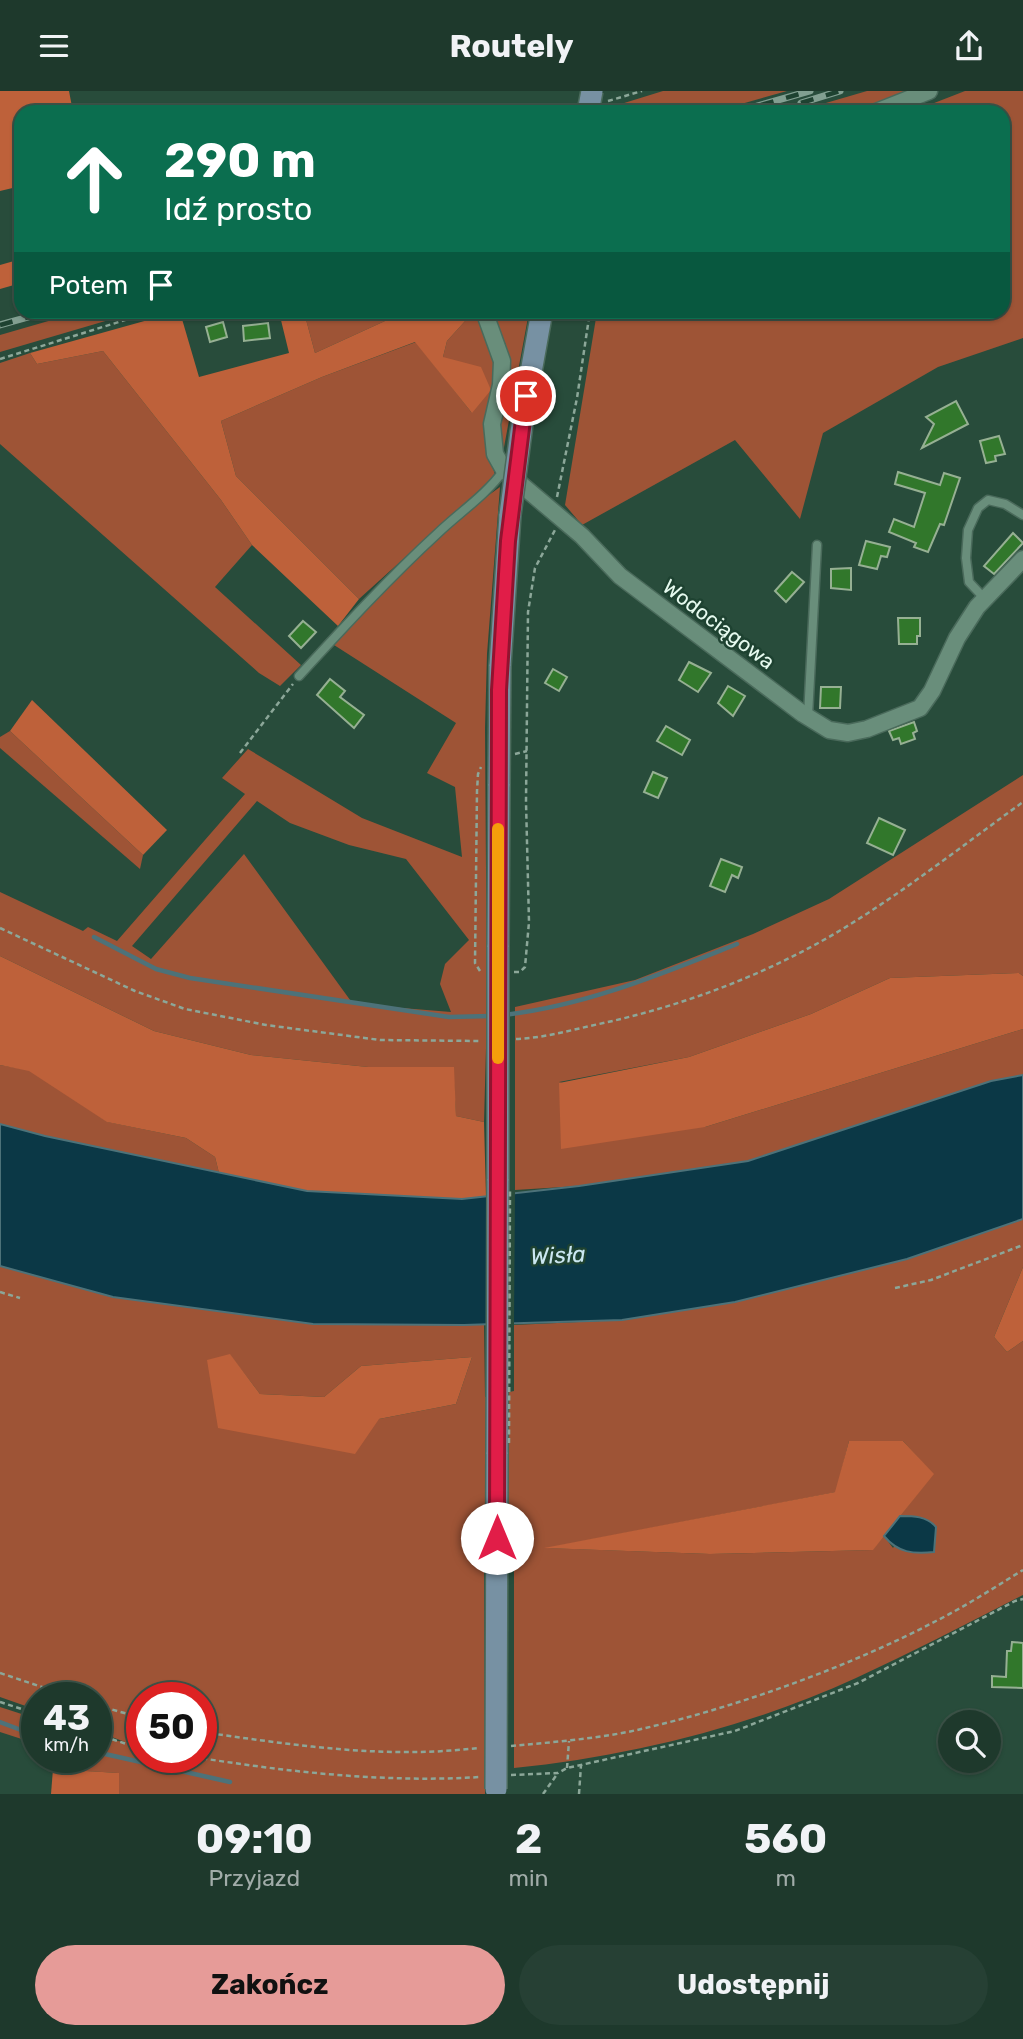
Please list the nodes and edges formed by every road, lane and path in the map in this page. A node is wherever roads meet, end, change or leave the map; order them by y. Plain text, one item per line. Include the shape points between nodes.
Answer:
1 (929, 91) edge
2 (894, 105) edge
3 (128, 319) edge
4 (487, 319) edge
5 (541, 319) edge
6 (589, 319) edge
7 (0, 359) edge
8 (504, 470) junction
9 (550, 509) junction
10 (1023, 515) edge
11 (817, 545) dead end
12 (1023, 559) edge
13 (985, 599) junction
14 (299, 676) joint
15 (808, 717) junction
16 (240, 753) dead end
17 (1023, 802) edge
18 (0, 928) edge
19 (510, 1039) dead end
20 (485, 1041) dead end
21 (510, 1190) dead end
22 (1023, 1245) edge
23 (895, 1288) dead end
24 (0, 1292) edge
25 (20, 1298) dead end
26 (509, 1455) dead end
27 (1023, 1570) edge
28 (1014, 1576) junction
29 (1023, 1576) edge
30 (1023, 1599) edge
31 (0, 1673) edge
32 (27, 1682) edge
33 (0, 1702) edge
34 (21, 1709) edge
35 (217, 1734) edge
36 (569, 1741) junction
37 (483, 1748) dead end
38 (509, 1754) dead end
39 (217, 1760) edge
40 (581, 1765) junction
41 (509, 1767) dead end
42 (567, 1768) junction
43 (558, 1773) junction
44 (499, 1783) edge
45 (542, 1794) edge
46 (579, 1794) edge

1 - 2 street
3 - 7 path
4 - 8 street via 502,361 492,424 495,454
5 - 44 main road, bridge via 510,515 500,666
6 - 9 path via 559,494
8 - 9 street, Wodociągowa
8 - 14 lane via 495,484 439,531 358,611
9 - 15 street, Wodociągowa via 620,576
10 - 13 lane via 988,500 978,508 968,530 969,582
11 - 15 lane
12 - 13 street, Wodociągowa
13 - 15 street, Wodociągowa via 957,638 920,708 848,733 829,730
14 - 16 path
17 - 19 path via 849,925 702,997 628,1018
18 - 20 path via 184,1009 380,1039
21 - 26 path, bridge
22 - 23 path via 930,1280
24 - 25 path
27 - 28 path
28 - 29 path
28 - 36 path via 936,1622 796,1682 636,1730
30 - 40 path via 858,1683 735,1731
31 - 32 path
33 - 34 path
35 - 37 path via 354,1751
36 - 38 path via 509,1744
36 - 42 path
39 - 44 path
40 - 42 path
40 - 46 path
41 - 44 path
42 - 43 path
43 - 44 path
43 - 45 path

